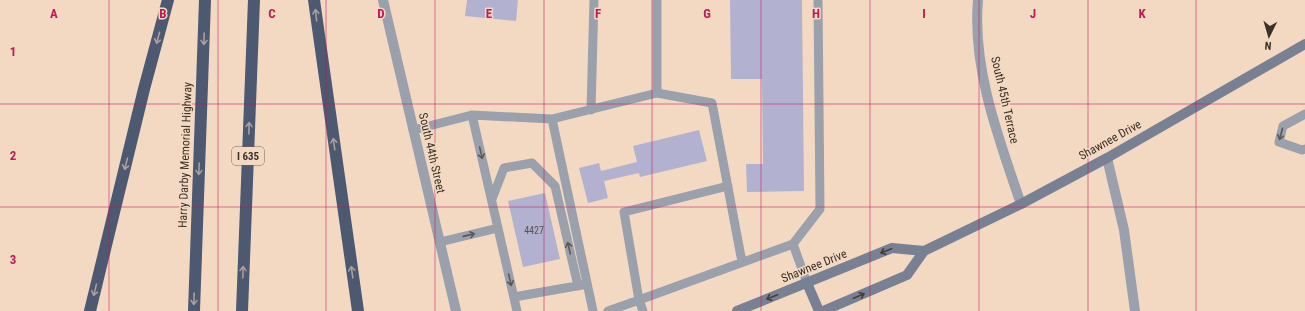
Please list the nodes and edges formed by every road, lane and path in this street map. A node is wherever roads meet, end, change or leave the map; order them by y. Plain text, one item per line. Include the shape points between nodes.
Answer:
1 (168, 0) edge
2 (204, 0) edge
3 (254, 0) edge
4 (314, 0) edge
5 (383, 0) edge
6 (594, 0) edge
7 (657, 0) edge
8 (818, 0) edge
9 (978, 0) edge
10 (1305, 44) edge
11 (657, 94) junction
12 (591, 110) junction
13 (1305, 114) edge
14 (472, 115) junction
15 (552, 119) junction
16 (413, 130) junction
17 (1303, 150) edge
18 (1107, 158) junction
19 (728, 186) junction
20 (492, 200) junction
21 (1021, 204) junction
22 (498, 228) junction
23 (440, 242) junction
24 (793, 244) junction
25 (924, 251) junction
26 (742, 262) junction
27 (807, 283) junction
28 (582, 285) junction
29 (514, 297) junction
30 (639, 300) junction
31 (90, 311) edge
32 (194, 311) edge
33 (242, 311) edge
34 (358, 311) edge
35 (456, 311) edge
36 (518, 311) edge
37 (592, 311) edge
38 (608, 311) edge
39 (643, 311) edge
40 (737, 311) edge
41 (819, 311) edge
42 (824, 311) edge
43 (1134, 311) edge

1 -> 31 highway
2 -> 32 highway, Harry Darby Memorial Highway
33 -> 3 highway, I 635
34 -> 4 highway
5 - 16 street, South 44th Street
6 - 12 lane
7 - 11 lane
8 - 24 lane via 820,209
9 - 21 street, South 45th Terrace via 976,23 985,83 1000,142
10 - 18 main road, Shawnee Drive
11 - 12 lane
11 - 19 lane via 712,103
12 - 15 lane
13 -> 17 lane via 1284,126 1279,142
14 - 15 lane
14 - 16 lane
14 -> 20 lane
15 - 28 lane
16 - 23 street, South 44th Street
18 - 21 main road, Shawnee Drive
18 - 43 street via 1124,230
19 - 26 lane
19 - 30 lane via 624,212
20 - 22 lane
28 -> 20 lane via 556,186 532,163 504,168
21 - 25 main road, Shawnee Drive
23 -> 22 lane
22 -> 29 lane
23 - 35 street, South 44th Street
24 - 26 lane
24 - 27 lane
25 -> 27 main road, Shawnee Drive via 892,248
42 -> 25 main road, Shawnee Drive via 907,275
26 - 30 lane
27 -> 40 main road, Shawnee Drive
27 - 41 main road
28 - 29 lane
28 - 37 lane
29 - 36 lane
30 - 38 lane
30 - 39 lane

